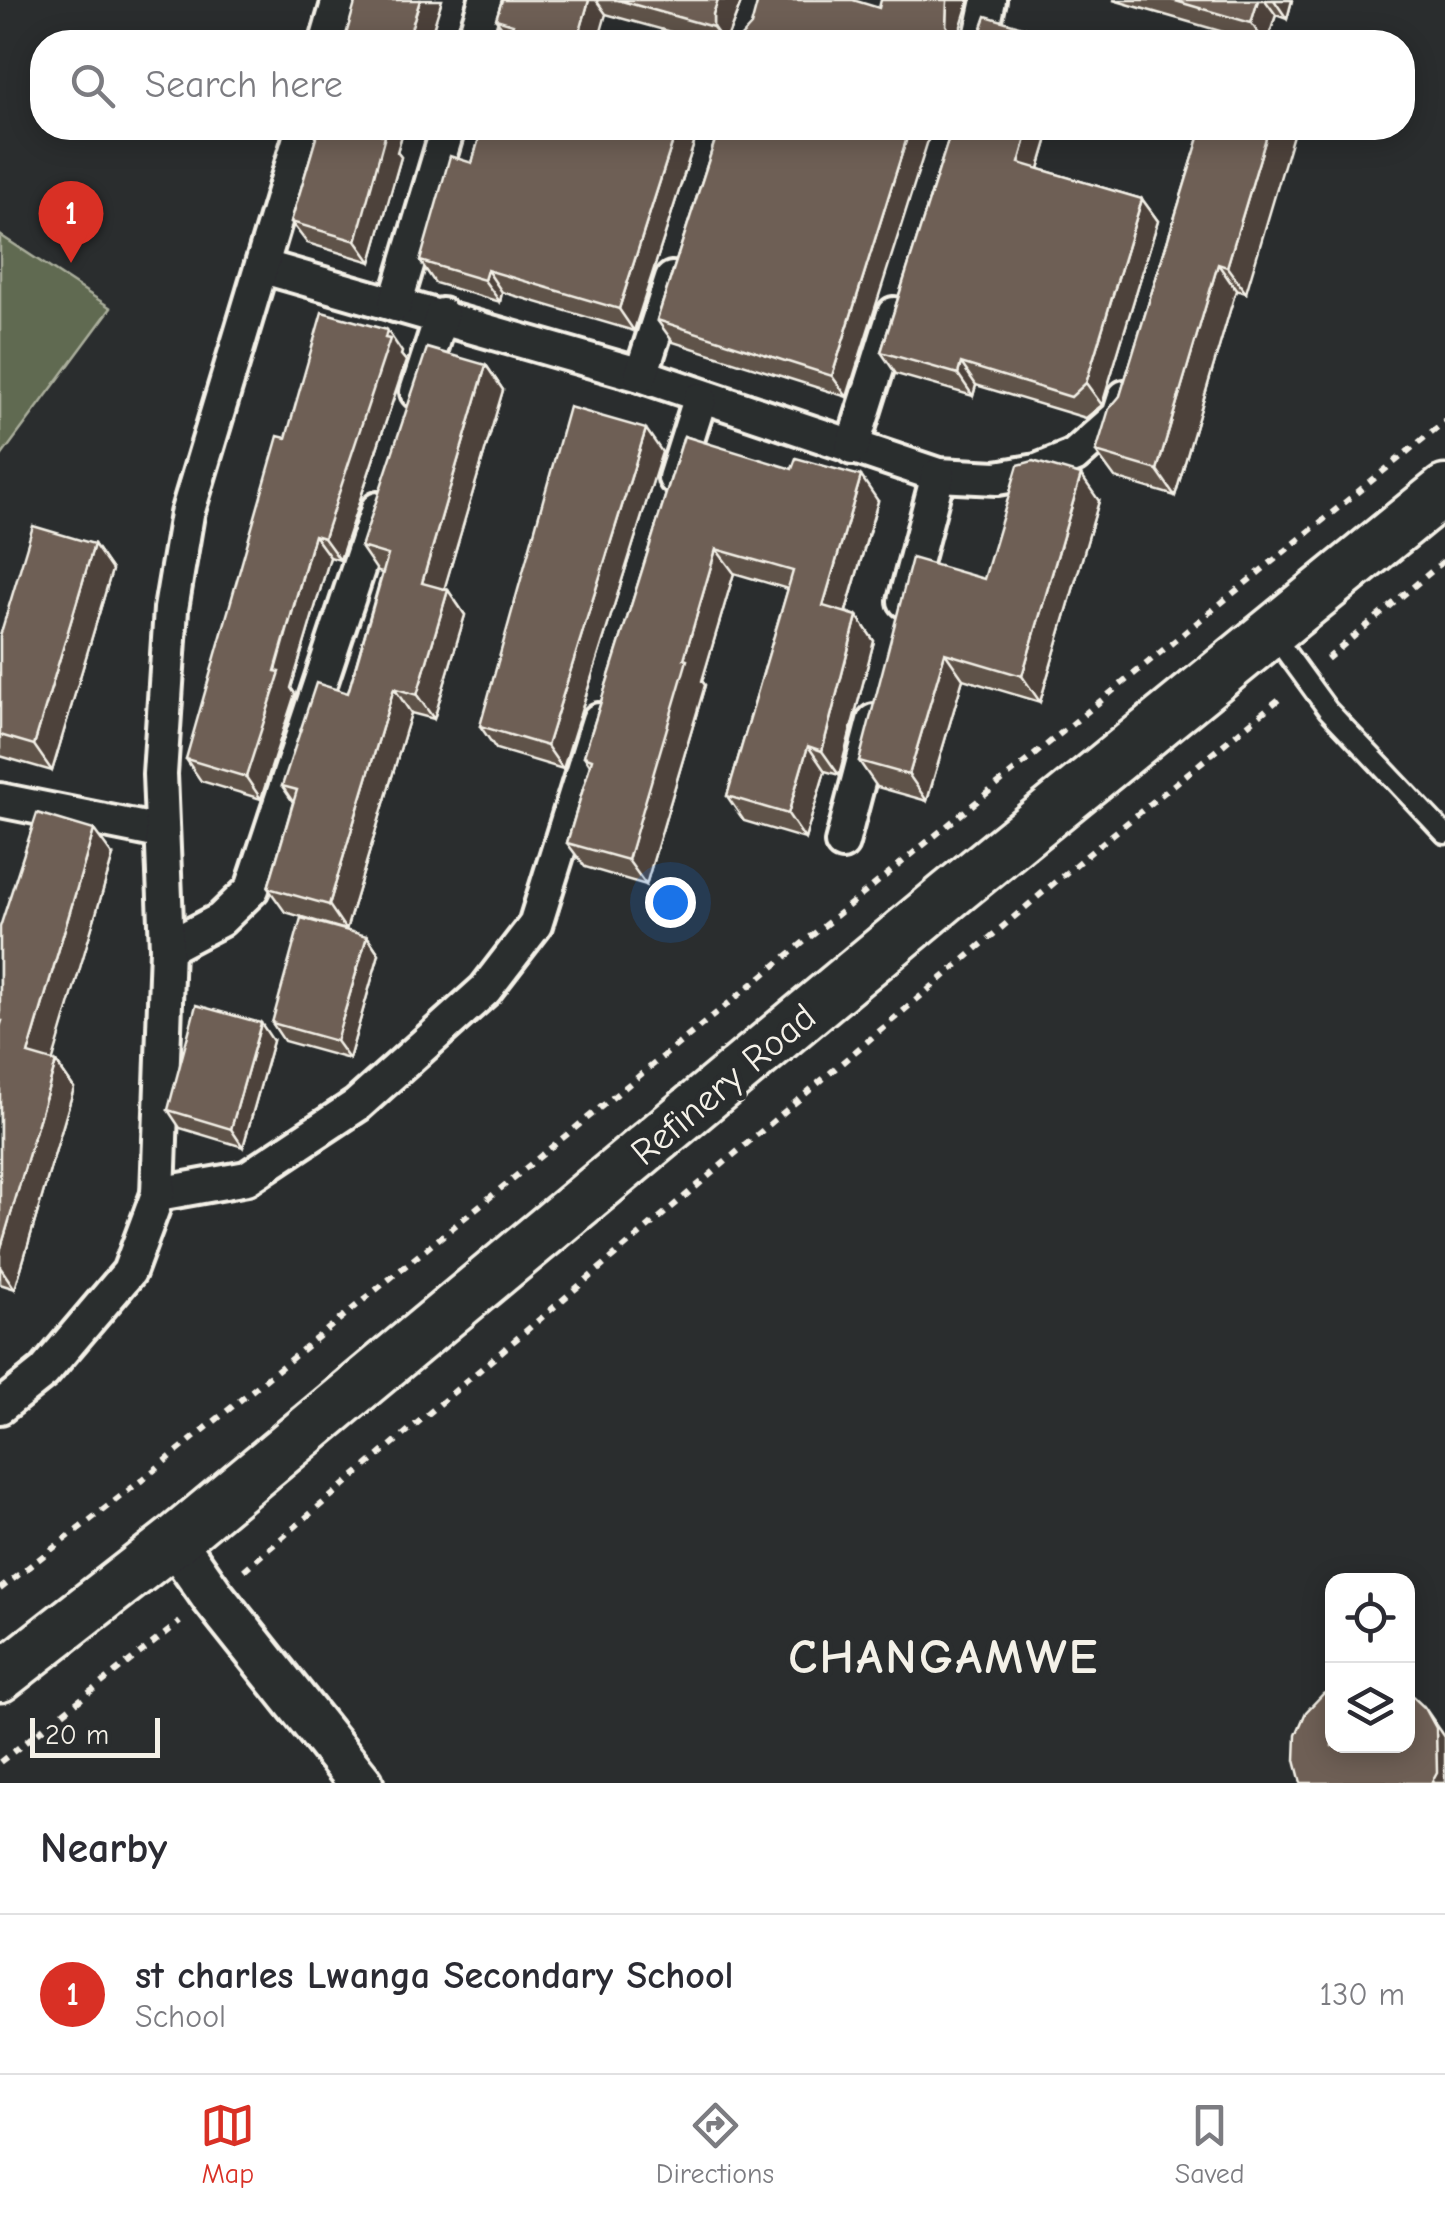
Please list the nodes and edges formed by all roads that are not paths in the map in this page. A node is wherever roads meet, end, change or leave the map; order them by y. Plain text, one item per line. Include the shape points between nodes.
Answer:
1 (339, 0) edge
2 (486, 0) edge
3 (989, 0) edge
4 (330, 30) edge
5 (477, 30) edge
6 (983, 30) edge
7 (300, 140) edge
8 (444, 140) edge
9 (684, 242) edge
10 (264, 268) junction
11 (906, 278) edge
12 (395, 305) junction
13 (442, 315) junction
14 (1136, 362) edge
15 (641, 375) junction
16 (700, 398) junction
17 (405, 426) edge
18 (852, 448) junction
19 (938, 475) junction
20 (387, 482) edge
21 (1445, 490) edge
22 (665, 511) edge
23 (898, 630) edge
24 (1272, 632) junction
25 (612, 680) edge
26 (882, 688) edge
27 (0, 800) edge
28 (44, 812) junction
29 (160, 832) junction
30 (1445, 834) edge
31 (842, 842) dead end
32 (32, 847) edge
33 (167, 948) junction
34 (158, 1194) junction
35 (0, 1407) edge
36 (174, 1542) junction
37 (0, 1677) edge
38 (361, 1783) edge

1 - 4 street
2 - 5 street
3 - 6 street
7 - 10 street
8 - 12 street
9 - 15 street
10 - 12 street
10 - 29 street via 187,514 169,626
11 - 18 street
12 - 13 street
13 - 15 street
13 - 17 street
14 - 19 street via 1120,416 1074,456 996,478
15 - 16 street
16 - 18 street
16 - 22 street
18 - 19 street
19 - 23 street
20 - 33 street via 252,889 220,920
21 - 24 main road, Refinery Road
24 - 30 lane via 1303,680
24 - 36 main road, Refinery Road
25 - 34 street via 535,925 485,990 357,1105 247,1178
26 - 31 street
27 - 28 street
28 - 29 street
28 - 32 street
29 - 33 street
33 - 34 street
34 - 35 street via 129,1272 44,1372
36 - 37 main road, Refinery Road
36 - 38 street

